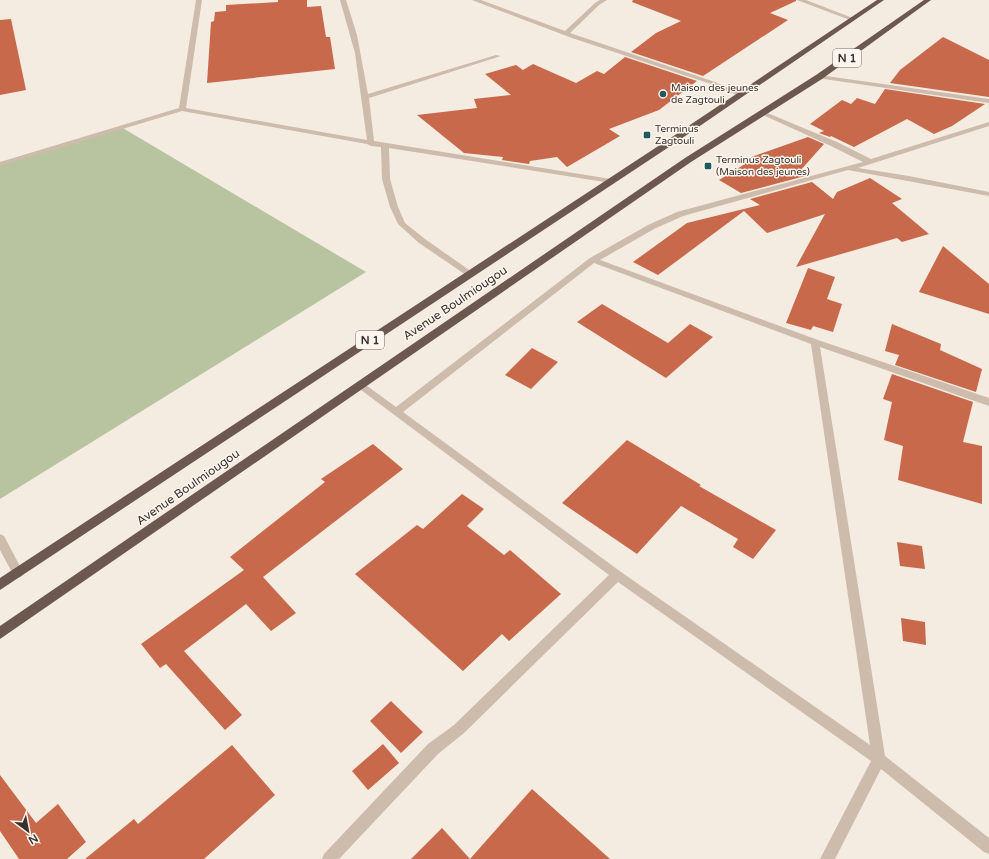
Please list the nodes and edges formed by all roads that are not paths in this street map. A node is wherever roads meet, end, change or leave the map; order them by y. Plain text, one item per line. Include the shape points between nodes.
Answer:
1 (199, 0) edge
2 (343, 0) edge
3 (475, 0) edge
4 (604, 0) edge
5 (800, 0) edge
6 (881, 0) edge
7 (928, 0) edge
8 (852, 19) junction
9 (566, 34) junction
10 (498, 56) dead end
11 (819, 78) junction
12 (741, 95) junction
13 (365, 97) junction
14 (989, 101) edge
15 (182, 109) junction
16 (763, 113) junction
17 (989, 124) edge
18 (371, 144) junction
19 (385, 146) junction
20 (870, 162) junction
21 (0, 164) edge
22 (847, 169) junction
23 (610, 181) junction
24 (989, 194) edge
25 (593, 260) junction
26 (469, 274) junction
27 (815, 342) junction
28 (360, 384) junction
29 (989, 402) edge
30 (397, 411) junction
31 (1, 543) edge
32 (18, 573) junction
33 (617, 575) junction
34 (0, 585) edge
35 (0, 632) edge
36 (879, 759) junction
37 (989, 847) edge
38 (329, 859) edge
39 (828, 859) edge

1 - 15 street
2 - 13 street via 349,15
3 - 9 street
4 - 9 street
5 - 8 street
6 - 8 highway, Avenue Boulmiougou / N 1
7 - 11 highway, Avenue Boulmiougou / N 1
8 - 12 highway, Avenue Boulmiougou / N 1
9 - 12 street via 713,83
10 - 13 street
11 - 14 street
11 - 16 highway, Avenue Boulmiougou / N 1
12 - 23 highway, Avenue Boulmiougou / N 1
13 - 18 street
15 - 18 street
15 - 21 street
16 - 20 street
16 - 28 highway, Avenue Boulmiougou / N 1 via 688,160
17 - 20 street
18 - 19 street
19 - 23 street
19 - 26 street via 386,179 402,224
20 - 22 street
22 - 24 street
22 - 25 street via 680,214 651,227
23 - 26 highway, Avenue Boulmiougou / N 1
25 - 27 street
25 - 30 street
26 - 32 highway, Avenue Boulmiougou / N 1
27 - 29 street
27 - 36 street
28 - 30 street
28 - 35 highway, Avenue Boulmiougou / N 1
30 - 33 street
31 - 32 street
32 - 34 highway, Avenue Boulmiougou / N 1
33 - 36 street
33 - 38 street via 459,729 433,749
36 - 37 street
36 - 39 street

